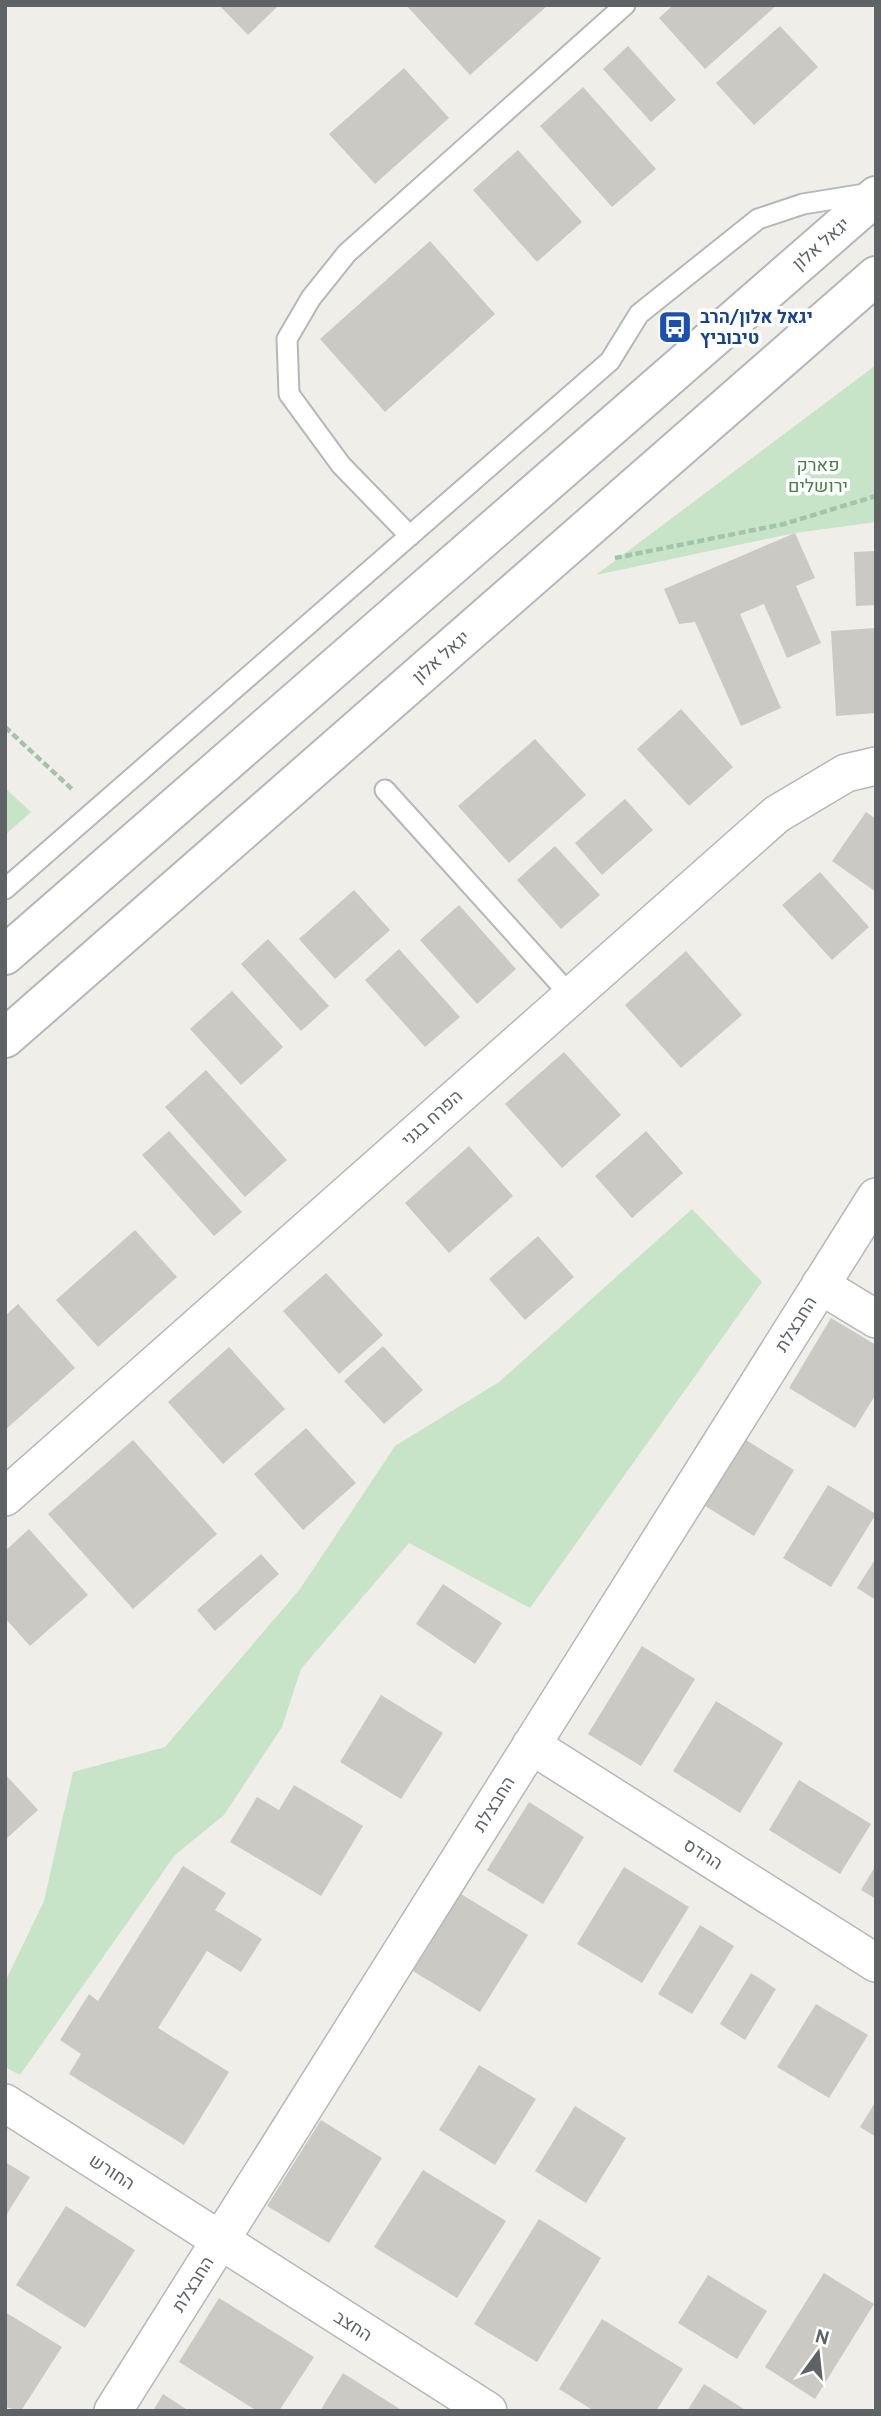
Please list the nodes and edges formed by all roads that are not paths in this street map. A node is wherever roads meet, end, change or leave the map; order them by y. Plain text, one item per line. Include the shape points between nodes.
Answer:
1 (625, 5) edge
2 (876, 194) edge
3 (876, 276) edge
4 (410, 536) junction
5 (876, 766) edge
6 (384, 790) dead end
7 (5, 889) edge
8 (5, 955) edge
9 (570, 996) junction
10 (5, 1038) edge
11 (876, 1196) edge
12 (820, 1285) junction
13 (876, 1318) edge
14 (5, 1497) edge
15 (531, 1745) junction
16 (876, 1963) edge
17 (5, 2103) edge
18 (219, 2242) junction
19 (113, 2411) edge
20 (488, 2411) edge

1 - 4 lane via 347,253 311,298 287,339 289,394 341,465
2 - 4 lane via 803,204 758,219 639,314 610,361
2 - 8 main road, יגאל אלון
3 - 10 main road, יגאל אלון
4 - 7 lane
5 - 9 street, הפרח בגני via 846,773 777,814
6 - 9 lane
9 - 14 street, הפרח בגני
11 - 12 street, החבצלת
12 - 13 street
12 - 15 street, החבצלת
15 - 16 street, ההדס
15 - 18 street, החבצלת
17 - 18 street, החורש
18 - 19 street, החבצלת
18 - 20 street, החצב

